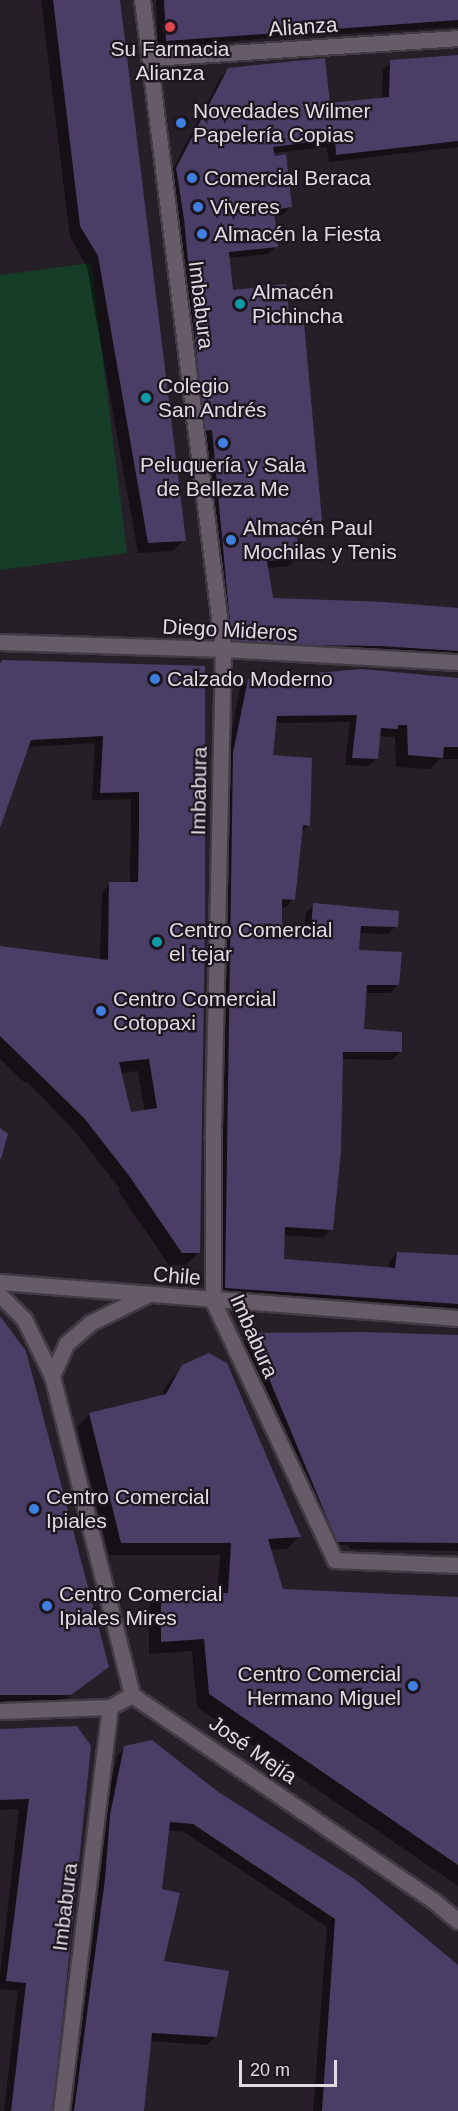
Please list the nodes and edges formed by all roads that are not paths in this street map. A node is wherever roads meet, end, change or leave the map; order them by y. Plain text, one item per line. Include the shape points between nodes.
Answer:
1 (142, 0) edge
2 (458, 38) edge
3 (150, 58) junction
4 (0, 642) edge
5 (223, 650) junction
6 (458, 662) edge
7 (0, 1282) edge
8 (147, 1294) junction
9 (0, 1295) edge
10 (213, 1300) junction
11 (458, 1318) edge
12 (52, 1376) junction
13 (458, 1565) edge
14 (132, 1695) junction
15 (110, 1707) junction
16 (0, 1711) edge
17 (458, 1922) edge
18 (61, 2111) edge

1 - 3 street, Imbabura
2 - 3 street, Alianza
3 - 5 street, Imbabura
4 - 5 street, Diego Mideros
5 - 6 street, Diego Mideros
5 - 10 street, Imbabura
7 - 8 street, Chile
8 - 10 street, Chile
8 - 12 street via 90,1323 66,1344
9 - 12 street via 24,1319
10 - 11 street, Chile
10 - 13 street, Imbabura via 335,1560
12 - 14 street
14 - 15 street
14 - 17 street, José Mejía via 434,1901
15 - 16 street
15 - 18 street, Imbabura

